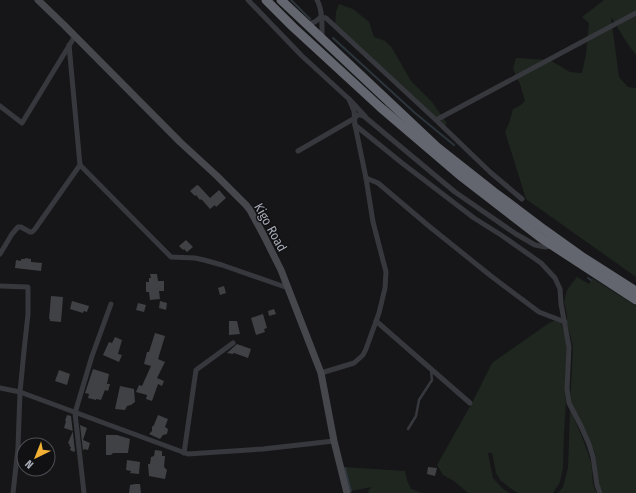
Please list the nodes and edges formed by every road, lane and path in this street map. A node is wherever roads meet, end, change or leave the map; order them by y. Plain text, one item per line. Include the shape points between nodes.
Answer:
1 (38, 0) edge
2 (248, 0) edge
3 (266, 0) edge
4 (281, 0) edge
5 (318, 0) edge
6 (636, 13) edge
7 (321, 17) junction
8 (305, 23) junction
9 (75, 36) junction
10 (322, 39) junction
11 (69, 45) junction
12 (349, 99) junction
13 (0, 106) edge
14 (365, 117) junction
15 (355, 118) junction
16 (436, 120) junction
17 (355, 125) junction
18 (298, 151) dead end
19 (80, 165) junction
20 (366, 178) junction
21 (522, 199) dead end
22 (554, 246) junction
23 (0, 254) edge
24 (0, 286) edge
25 (288, 288) junction
26 (636, 292) edge
27 (636, 300) edge
28 (111, 304) dead end
29 (376, 321) junction
30 (565, 322) junction
31 (233, 344) dead end
32 (431, 369) junction
33 (321, 373) junction
34 (0, 388) edge
35 (20, 392) junction
36 (470, 403) dead end
37 (75, 413) junction
38 (408, 429) dead end
39 (334, 441) junction
40 (184, 453) junction
41 (13, 493) edge
42 (84, 493) edge
43 (347, 493) edge
44 (600, 493) edge

1 - 9 street, Kigo Road
2 - 12 street via 302,56
3 - 22 highway via 380,106 456,172
4 - 8 highway
5 - 7 street
6 - 16 street
7 - 8 street via 314,23
7 - 10 street
7 - 16 street via 326,18
8 - 10 highway
9 - 11 street
9 - 25 street, Kigo Road via 246,205 263,234
10 - 26 highway via 437,146 494,192 581,256
11 - 13 street via 22,123
11 - 19 street
12 - 14 street
12 - 15 street
14 - 15 street via 357,115
14 - 22 street via 455,192 510,230 535,245
15 - 17 street
15 - 18 street
16 - 21 street
17 - 20 street
17 - 30 street via 468,213 541,264 555,278 560,289
19 - 23 street via 35,229 30,232 18,227
19 - 25 street via 171,258 204,260
20 - 29 street via 373,222 386,272 384,292
20 - 30 street via 378,183 430,228 528,305
22 - 27 highway
24 - 35 street via 28,287 28,314
25 - 33 street, Kigo Road
28 - 37 street
29 - 32 street
29 - 33 street via 360,358 354,363
30 - 44 street via 569,347 569,403 589,444
31 - 40 street via 196,370
32 - 36 street
32 - 38 lane via 432,380
33 - 39 street, Kigo Road
34 - 35 street
35 - 37 street
35 - 41 street
37 - 40 street
37 - 42 street
39 - 40 street via 263,449
39 - 43 street, Kigo Road

